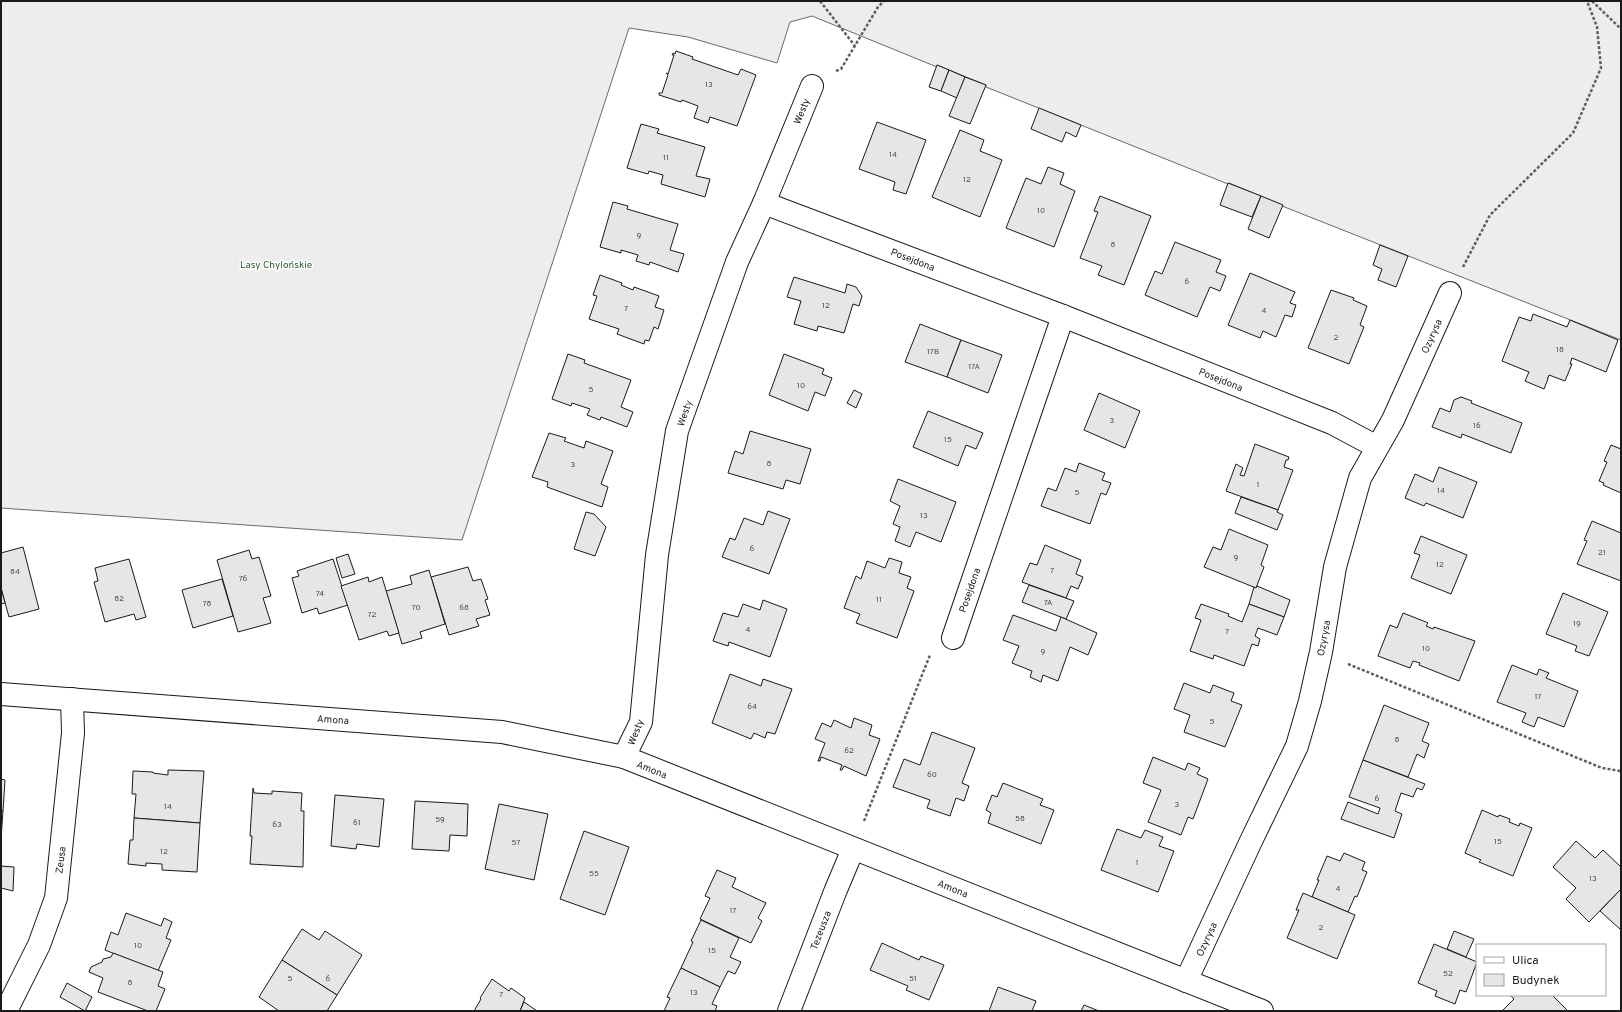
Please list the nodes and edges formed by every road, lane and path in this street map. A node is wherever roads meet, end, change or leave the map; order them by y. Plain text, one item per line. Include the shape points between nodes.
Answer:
1 (820, 1) edge
2 (884, 1) edge
3 (1587, 1) edge
4 (1592, 1) edge
5 (1621, 29) edge
6 (855, 46) junction
7 (812, 86) joint
8 (764, 203) junction
9 (1450, 293) joint
10 (1063, 316) junction
11 (1377, 447) junction
12 (953, 638) joint
13 (1321, 652) junction
14 (1, 694) edge
15 (72, 699) junction
16 (624, 757) junction
17 (1621, 771) edge
18 (853, 849) junction
19 (1186, 981) junction
20 (6, 1011) edge
21 (789, 1011) edge
22 (1262, 1011) edge

1 - 6 path
2 - 6 path
3 - 9 path via 1597,27 1601,68 1573,133 1490,215
4 - 5 path
6 - 7 path via 841,69
7 - 8 street, Westy
8 - 10 street, Posejdona
8 - 16 street, Westy via 737,262 677,431 657,555 641,722
9 - 11 street, Ozyrysa via 1393,420
10 - 11 street, Posejdona via 1332,423
10 - 12 street, Posejdona
11 - 13 street, Ozyrysa via 1360,478 1335,567
12 - 18 path via 935,641
13 - 17 path via 1602,768
13 - 19 street, Ozyrysa via 1297,746
14 - 15 street, Amona
15 - 16 street, Amona via 502,732
15 - 20 street, Zeusa via 73,733 56,898 39,945
16 - 18 street, Amona
18 - 19 street, Amona
18 - 21 street, Tezeusza
19 - 22 street, Amona

